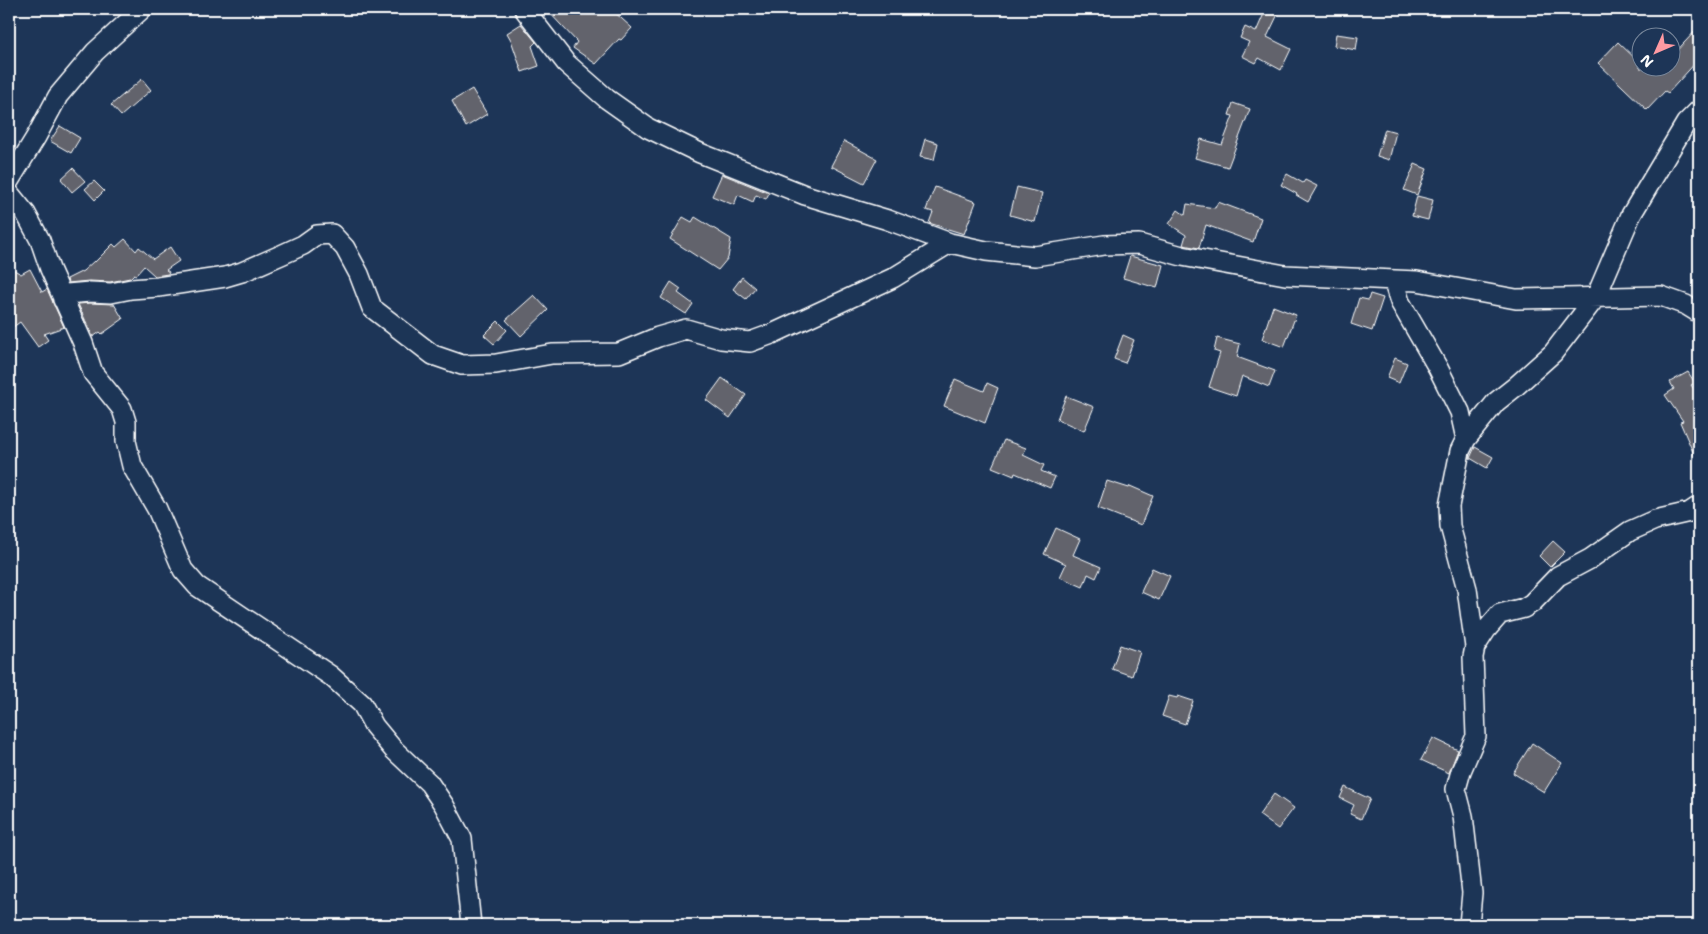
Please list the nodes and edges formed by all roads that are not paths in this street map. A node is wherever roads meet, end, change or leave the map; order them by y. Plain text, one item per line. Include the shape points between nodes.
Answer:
1 (142, 9) edge
2 (524, 9) edge
3 (1699, 110) edge
4 (9, 181) edge
5 (9, 193) edge
6 (950, 243) junction
7 (1393, 280) junction
8 (1596, 297) junction
9 (63, 300) junction
10 (1699, 313) edge
11 (1466, 439) junction
12 (1699, 506) edge
13 (1476, 647) junction
14 (471, 925) edge
15 (1469, 925) edge

1 - 4 street via 95,52 58,96
2 - 6 street via 566,63 607,99 648,128 805,195
3 - 8 street via 1686,123 1631,215
5 - 9 street via 26,214 40,240
6 - 7 street via 1035,256 1104,245 1139,244 1182,256 1286,275
6 - 9 street via 893,278 750,342 721,339 686,329 619,353 552,354 496,364 462,365 433,356 397,329 372,308 345,248 332,234 317,235 303,245 242,272 167,286 111,293 67,294
7 - 8 street via 1516,300
7 - 11 street via 1400,302 1460,412
8 - 10 street via 1661,296
8 - 11 street via 1552,353 1496,402
9 - 14 street via 93,373 122,409 132,466 157,509 183,570 197,586 331,676 362,704 374,726 393,749 429,783 462,839
11 - 13 street via 1460,451 1449,506 1450,526 1467,589
12 - 13 street via 1630,532 1558,576 1532,603 1500,614
13 - 15 street via 1473,657 1476,736 1456,789 1463,816 1472,893

